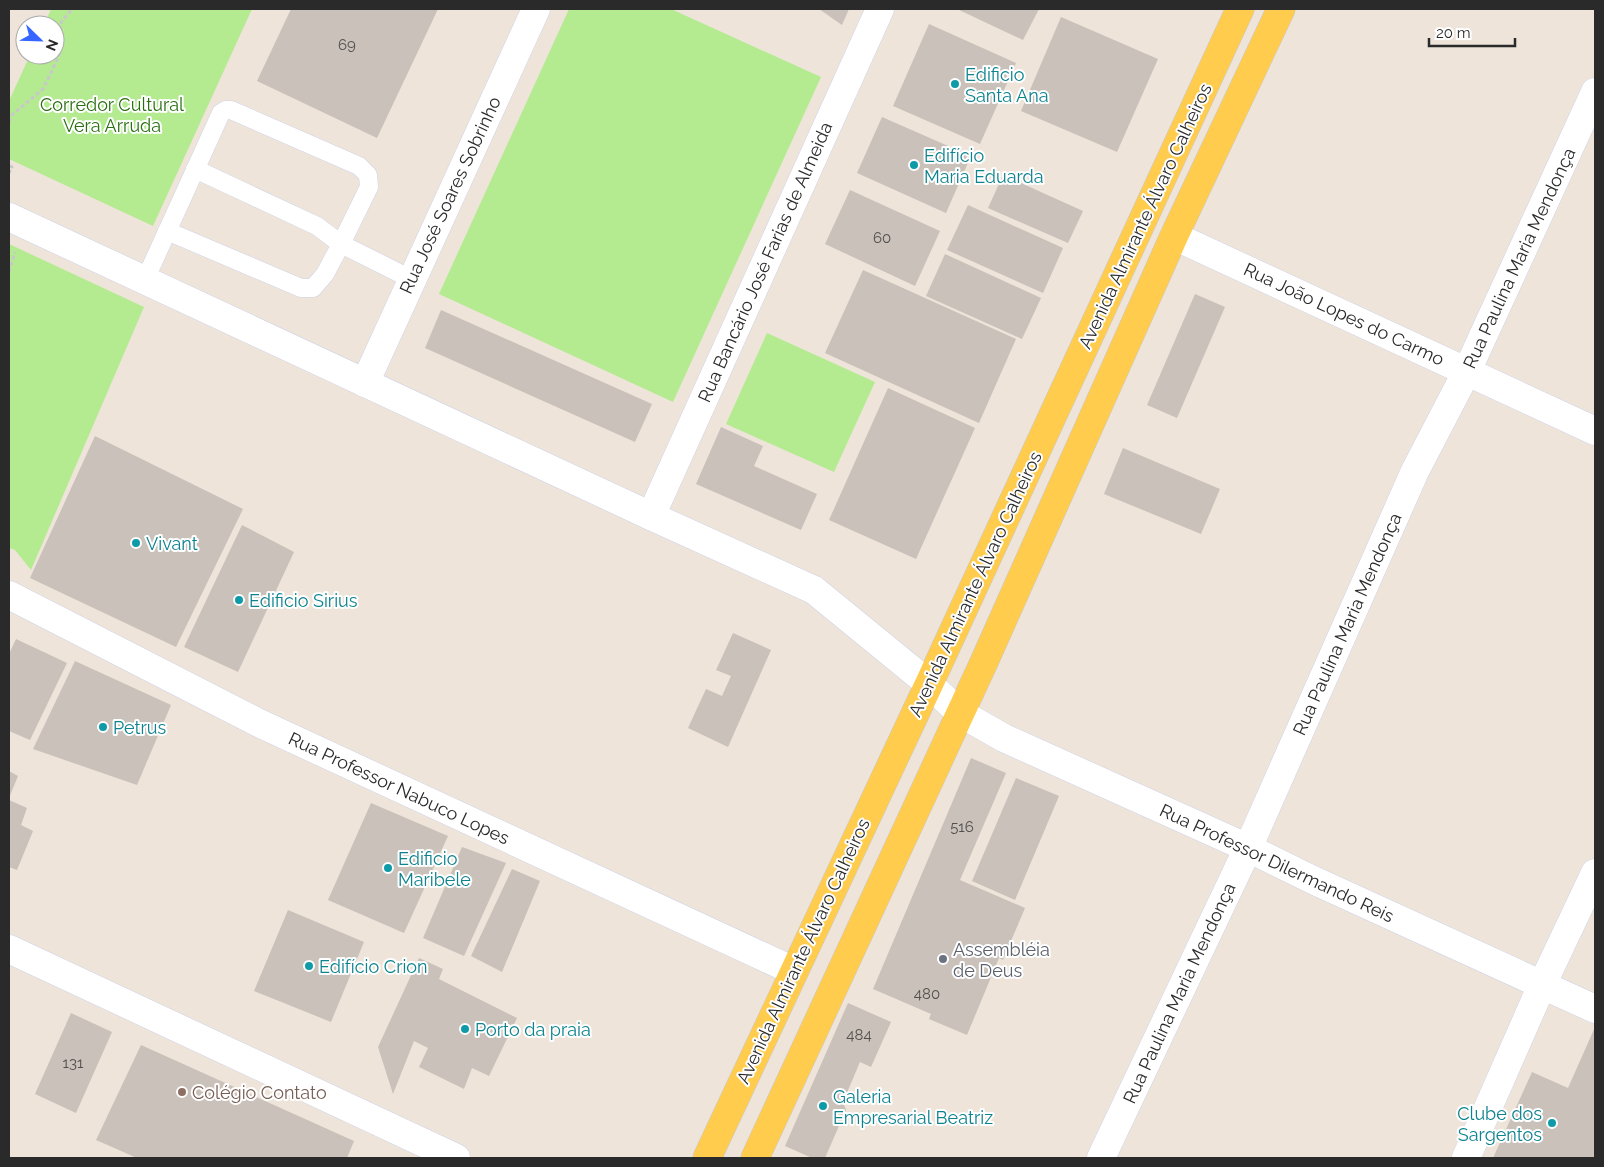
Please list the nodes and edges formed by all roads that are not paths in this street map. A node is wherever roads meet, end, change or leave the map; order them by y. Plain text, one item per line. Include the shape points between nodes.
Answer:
1 (536, 9) edge
2 (880, 9) edge
3 (1240, 9) edge
4 (1281, 9) edge
5 (1595, 92) edge
6 (194, 170) junction
7 (9, 217) edge
8 (167, 231) junction
9 (1174, 236) junction
10 (341, 244) junction
11 (411, 279) junction
12 (145, 280) junction
13 (1467, 371) junction
14 (364, 382) junction
15 (1595, 431) edge
16 (651, 516) junction
17 (9, 595) edge
18 (929, 684) junction
19 (960, 713) junction
20 (1248, 848) junction
21 (1595, 873) edge
22 (9, 949) edge
23 (794, 971) junction
24 (1542, 985) junction
25 (1595, 1009) edge
26 (456, 1158) edge
27 (707, 1158) edge
28 (755, 1158) edge
29 (1101, 1158) edge
30 (1466, 1158) edge

1 - 11 street, Rua José Soares Sobrinho
2 - 16 street, Rua Bancário José Farias de Almeida
3 - 18 main road, Avenida Almirante Álvaro Calheiros
4 - 9 main road, Avenida Almirante Álvaro Calheiros
5 - 13 street, Rua Paulina Maria Mendonça
6 - 8 lane
6 - 10 lane via 317,226
6 - 10 lane via 221,112 226,110 359,166 368,175 369,187
7 - 12 street, Rua Professor Dilermando Reis
8 - 10 lane via 301,288 313,288 325,274
8 - 12 lane
9 - 13 street, Rua João Lopes do Carmo
9 - 19 main road, Avenida Almirante Álvaro Calheiros
10 - 11 lane
11 - 14 street, Rua José Soares Sobrinho
12 - 14 street, Rua Professor Dilermando Reis
13 - 15 street, Rua João Lopes do Carmo
13 - 20 street, Rua Paulina Maria Mendonça via 1415,471
14 - 16 street, Rua Professor Dilermando Reis
16 - 18 street, Rua Professor Dilermando Reis via 814,590
17 - 23 street, Rua Professor Nabuco Lopes via 261,724
18 - 19 street, Rua Professor Dilermando Reis
18 - 23 main road, Avenida Almirante Álvaro Calheiros
19 - 20 street, Rua Professor Dilermando Reis via 1004,738
19 - 28 main road, Avenida Almirante Álvaro Calheiros
20 - 24 street, Rua Professor Dilermando Reis
20 - 29 street, Rua Paulina Maria Mendonça
21 - 24 street
22 - 26 street
23 - 27 main road, Avenida Almirante Álvaro Calheiros
24 - 25 street, Rua Professor Dilermando Reis
24 - 30 street

